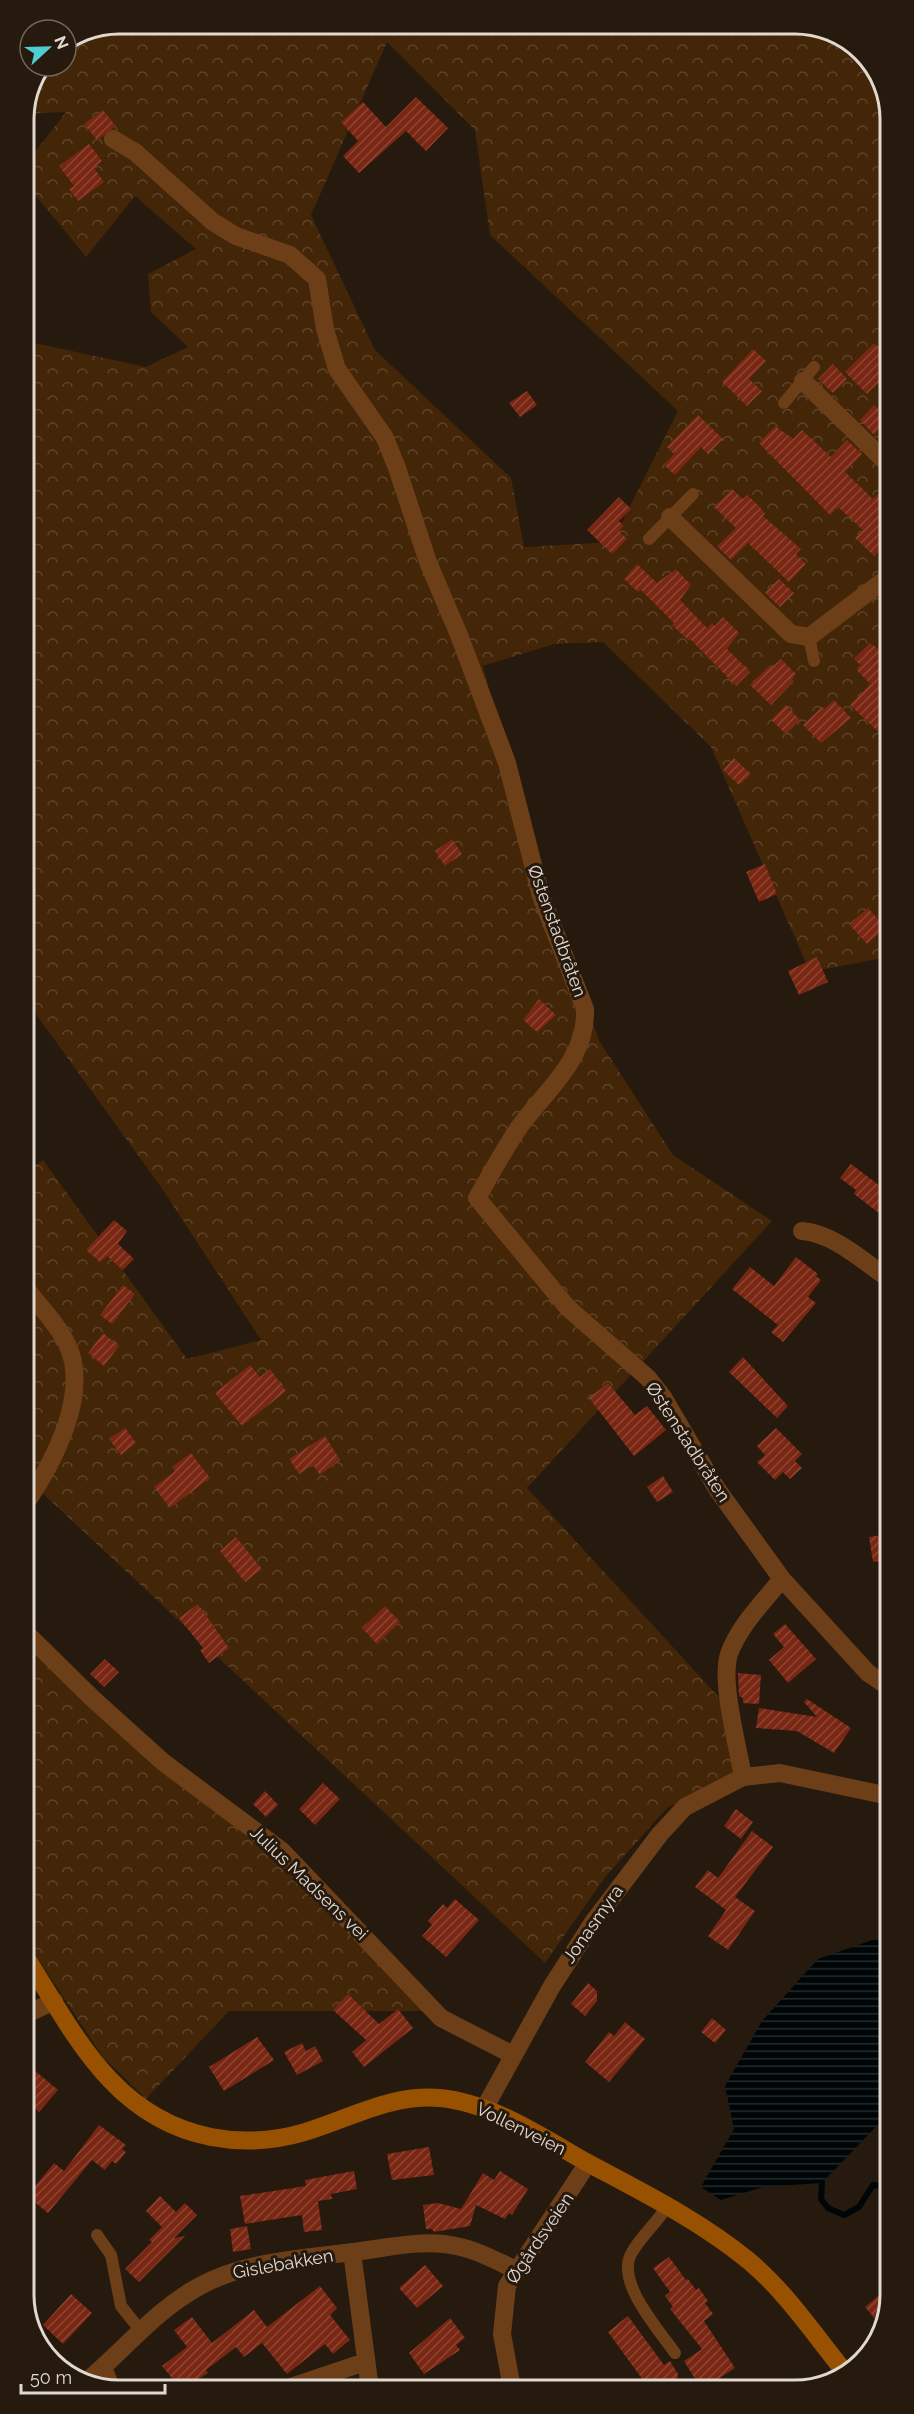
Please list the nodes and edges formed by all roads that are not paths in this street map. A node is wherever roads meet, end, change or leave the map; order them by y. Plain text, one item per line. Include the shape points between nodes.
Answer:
1 (113, 139) dead end
2 (809, 374) joint
3 (784, 404) dead end
4 (880, 455) edge
5 (693, 494) dead end
6 (670, 517) junction
7 (649, 539) dead end
8 (880, 583) edge
9 (809, 637) junction
10 (814, 661) dead end
11 (802, 1231) dead end
12 (880, 1273) edge
13 (34, 1300) edge
14 (34, 1489) edge
15 (782, 1579) junction
16 (34, 1642) edge
17 (880, 1682) edge
18 (743, 1777) junction
19 (880, 1794) edge
20 (34, 1970) edge
21 (54, 2001) junction
22 (34, 2011) edge
23 (513, 2055) junction
24 (484, 2109) junction
25 (588, 2163) junction
26 (668, 2205) junction
27 (97, 2235) dead end
28 (352, 2252) junction
29 (516, 2270) junction
30 (141, 2331) junction
31 (675, 2353) dead end
32 (365, 2362) junction
33 (840, 2366) edge
34 (103, 2367) junction
35 (93, 2375) edge
36 (107, 2378) edge
37 (314, 2379) edge
38 (368, 2379) edge
39 (510, 2380) edge

1 - 15 street, Østenstadbråten via 135,152 213,222 236,236 290,255 317,279 325,329 337,369 385,438 397,468 428,562 507,763 541,896 585,1009 586,1027 571,1064 519,1128 477,1198 568,1308 648,1378 717,1489
2 - 3 lane
2 - 4 street
5 - 6 lane
6 - 7 lane
6 - 9 street via 791,634
8 - 9 street
9 - 10 lane
11 - 12 street via 813,1232
13 - 14 street via 62,1335 74,1370 72,1398 58,1451
15 - 17 street, Østenstadbråten
15 - 18 street via 748,1621 729,1655 728,1696
16 - 23 street, Julius Madsens vei via 163,1762 282,1851 441,2018
18 - 19 street, Jonasmyra via 780,1773
18 - 23 street, Jonasmyra via 685,1807 660,1834 594,1921
20 - 21 main road, Vollenveien
21 - 22 street
21 - 24 main road, Vollenveien via 94,2062 126,2097 158,2118 201,2135 271,2139 410,2098 451,2099
23 - 24 street, Jonasmyra
24 - 25 main road, Vollenveien
25 - 26 main road, Vollenveien
25 - 29 street, Øgårdsveien
26 - 31 lane via 631,2254 628,2272 637,2299
26 - 33 main road, Vollenveien via 750,2262
27 - 30 lane via 111,2255 121,2306
28 - 29 street, Gislebakken via 456,2245
28 - 30 street, Gislebakken via 265,2265 217,2278 180,2299
28 - 32 street, Gislebakken
29 - 39 street, Øgårdsveien via 507,2286 502,2334
30 - 34 street, Gislebakken
32 - 37 street
32 - 38 street, Gislebakken
34 - 35 street, Gislebakken
34 - 36 street

